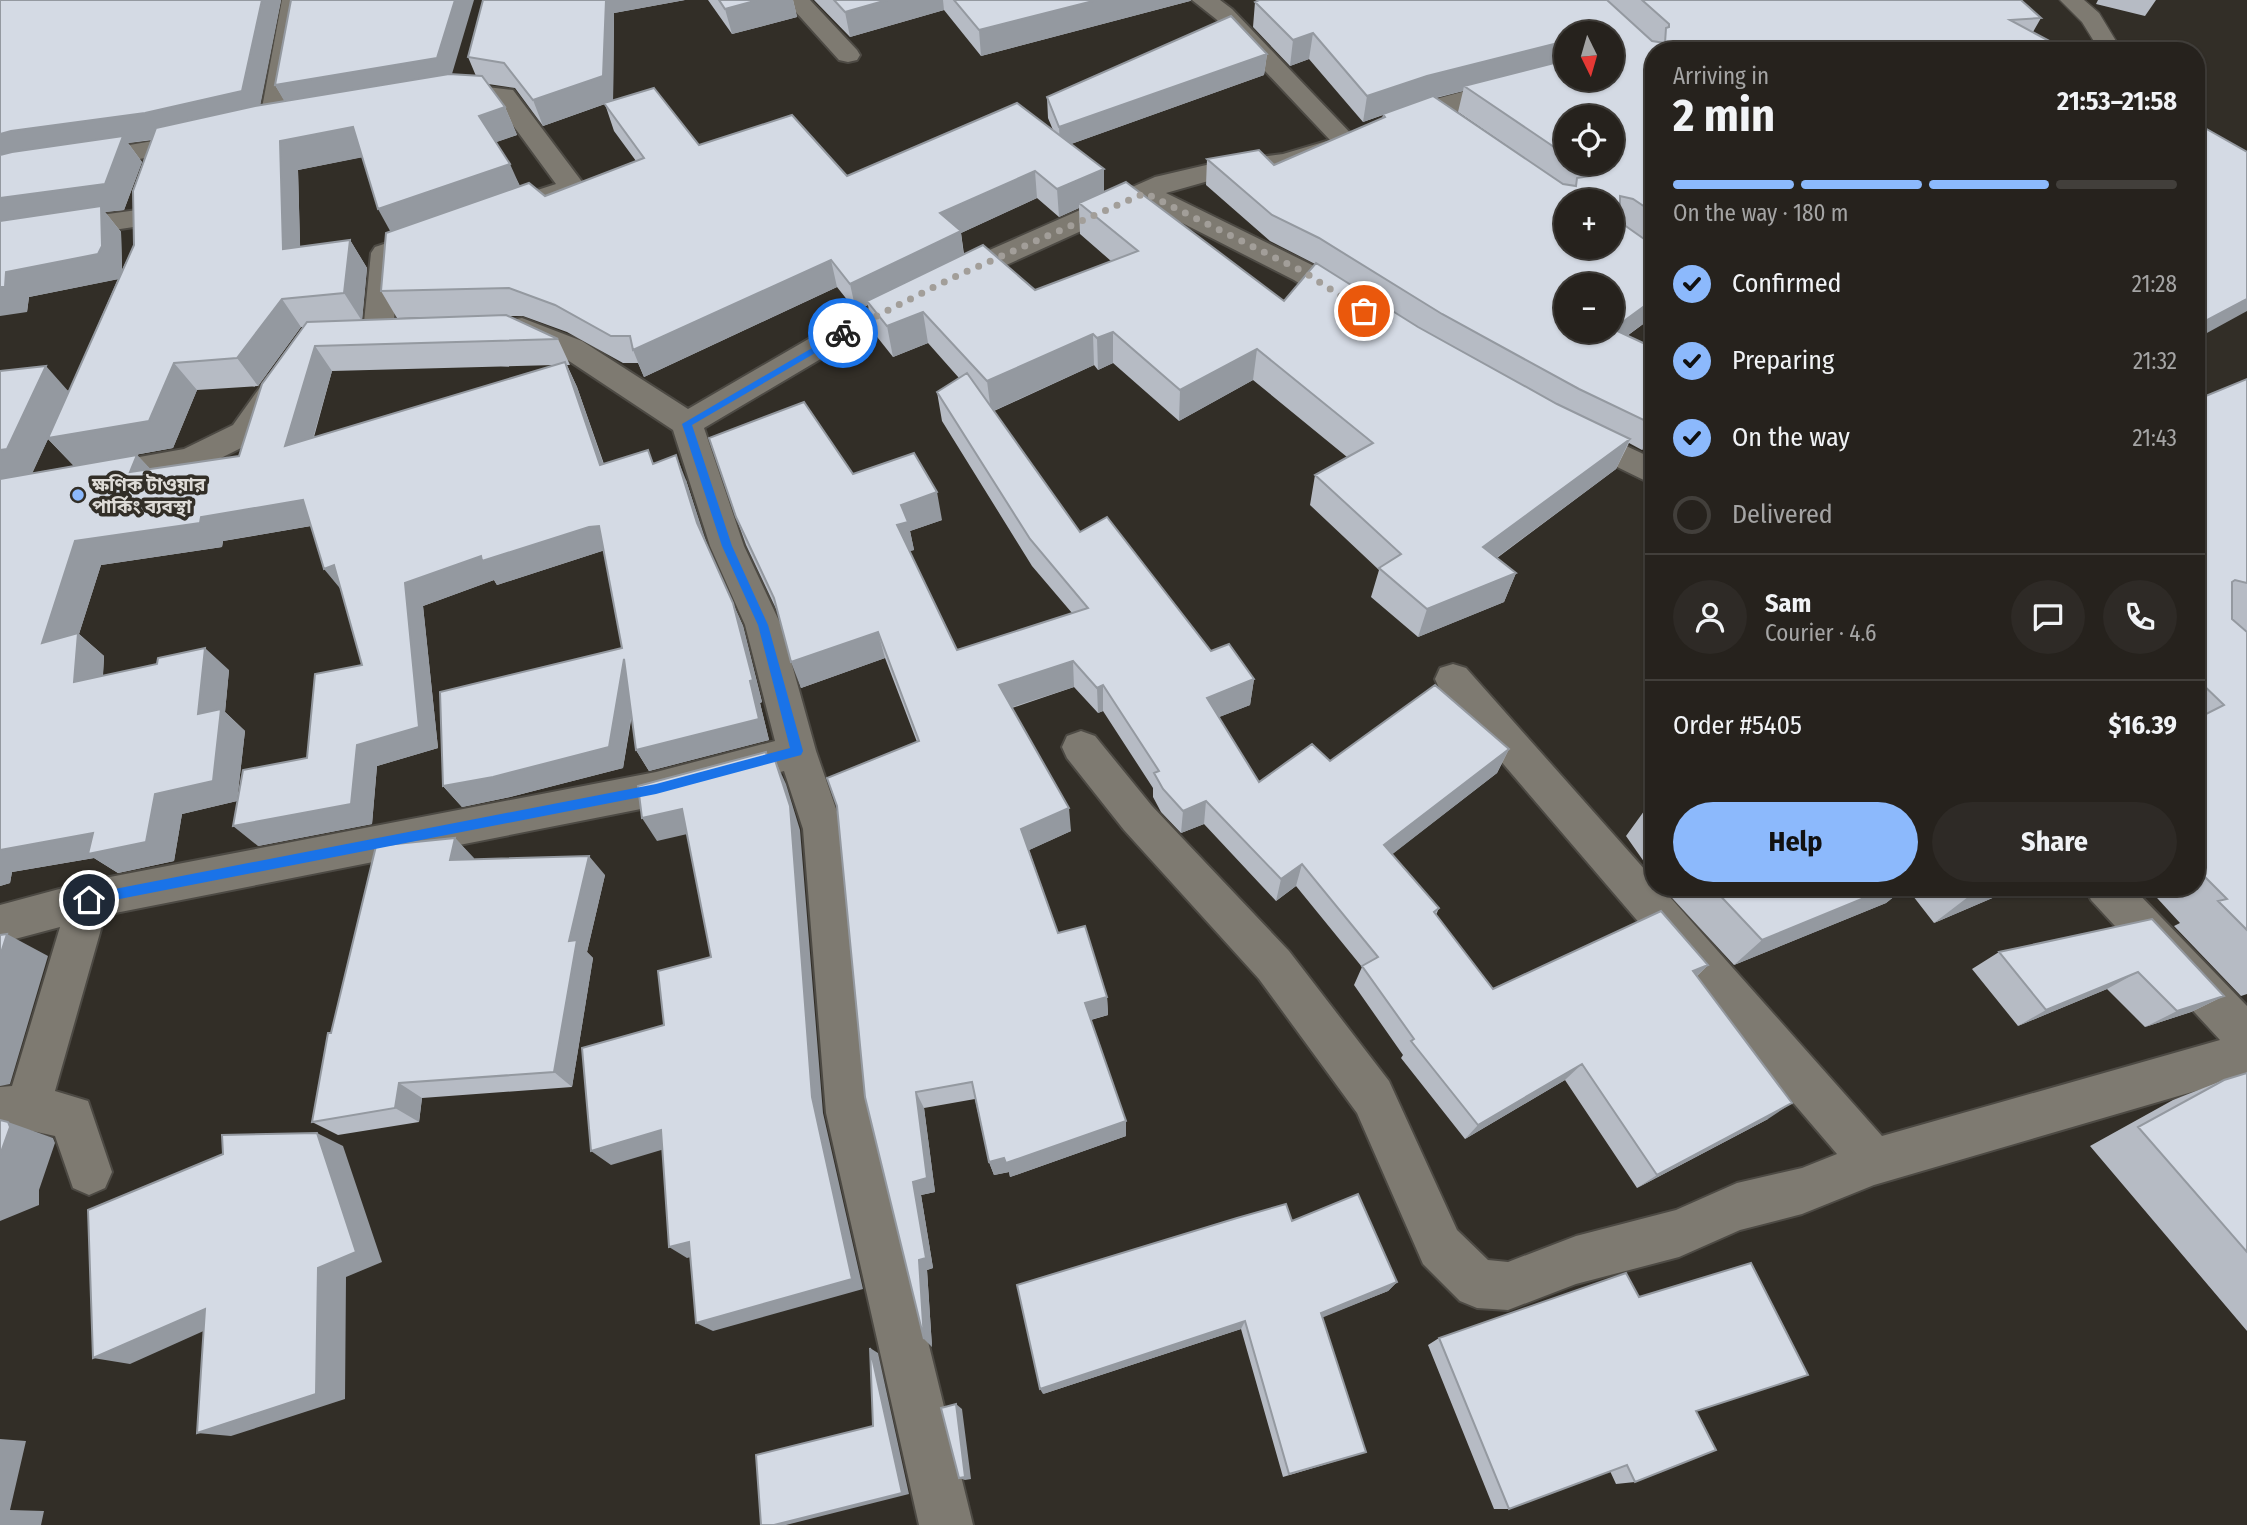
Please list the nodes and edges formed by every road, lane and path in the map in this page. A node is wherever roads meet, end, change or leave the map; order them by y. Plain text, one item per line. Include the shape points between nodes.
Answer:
1 (294, 0) edge
2 (797, 0) edge
3 (1204, 0) edge
4 (2071, 0) edge
5 (2106, 42) edge
6 (848, 55) dead end
7 (1554, 77) edge
8 (422, 99) edge
9 (1431, 109) junction
10 (299, 119) edge
11 (1453, 124) edge
12 (248, 129) junction
13 (1344, 140) junction
14 (0, 175) edge
15 (1145, 193) junction
16 (147, 197) junction
17 (497, 213) edge
18 (0, 237) edge
19 (422, 240) edge
20 (1369, 314) edge
21 (484, 329) edge
22 (379, 332) edge
23 (298, 358) edge
24 (687, 424) junction
25 (1558, 424) edge
26 (62, 449) edge
27 (1645, 468) edge
28 (46, 487) junction
29 (0, 495) edge
30 (1453, 679) dead end
31 (1081, 747) dead end
32 (797, 751) junction
33 (2114, 896) edge
34 (89, 900) junction
35 (0, 924) edge
36 (2247, 1037) edge
37 (2247, 1054) edge
38 (14, 1109) edge
39 (1874, 1162) junction
40 (89, 1172) dead end
41 (946, 1525) edge

1 - 12 street
2 - 6 street
3 - 13 street via 1224,14
4 - 5 street via 2091,18
7 - 9 street
8 - 17 street via 466,80 505,95 572,187
9 - 11 street
9 - 13 street
10 - 12 street
12 - 16 street
13 - 15 street via 1286,162 1219,170 1165,183
14 - 16 street via 32,167
15 - 20 street via 1304,272
15 - 24 street via 952,278 835,337
16 - 18 street
19 - 22 street via 385,253
21 - 24 street via 522,328 572,348
23 - 28 street via 244,433 191,458
24 - 32 street via 727,546 763,625
25 - 27 street
26 - 28 street
28 - 29 street
30 - 39 street
31 - 39 street via 1138,818 1274,965 1373,1097 1440,1247 1477,1284 1508,1286 1576,1260 1679,1233 1737,1207 1802,1191
32 - 34 street via 656,789
32 - 41 street via 823,829 849,1113
33 - 36 street
34 - 35 street
34 - 38 street
37 - 39 street
38 - 40 street via 72,1117

